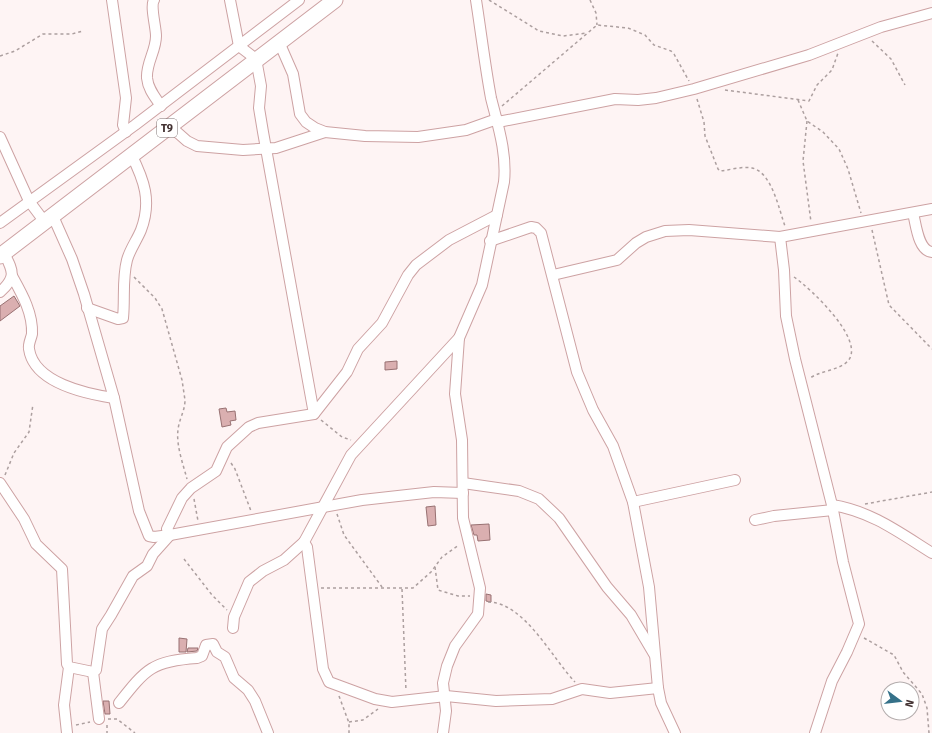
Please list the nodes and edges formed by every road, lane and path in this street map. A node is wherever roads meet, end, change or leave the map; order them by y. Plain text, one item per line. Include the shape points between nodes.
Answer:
1 (112, 0) edge
2 (154, 0) edge
3 (230, 0) edge
4 (299, 0) edge
5 (335, 0) edge
6 (476, 0) edge
7 (489, 0) edge
8 (590, 0) edge
9 (932, 12) edge
10 (597, 25) junction
11 (83, 31) dead end
12 (587, 32) junction
13 (867, 33) junction
14 (279, 42) junction
15 (840, 44) junction
16 (239, 46) junction
17 (0, 56) edge
18 (256, 59) junction
19 (710, 84) junction
20 (905, 85) dead end
21 (693, 86) junction
22 (798, 100) junction
23 (161, 106) junction
24 (497, 117) junction
25 (807, 121) junction
26 (170, 126) junction
27 (126, 132) junction
28 (325, 132) junction
29 (0, 137) edge
30 (266, 149) junction
31 (131, 154) junction
32 (29, 202) junction
33 (932, 209) edge
34 (913, 213) junction
35 (497, 215) junction
36 (48, 218) junction
37 (867, 222) junction
38 (0, 223) edge
39 (812, 232) junction
40 (784, 236) junction
41 (490, 241) junction
42 (932, 252) edge
43 (2, 254) edge
44 (125, 269) junction
45 (784, 270) junction
46 (553, 275) junction
47 (12, 276) junction
48 (0, 292) edge
49 (87, 308) junction
50 (459, 338) junction
51 (932, 349) edge
52 (801, 387) junction
53 (114, 398) junction
54 (33, 404) dead end
55 (314, 414) junction
56 (360, 444) junction
57 (224, 453) junction
58 (736, 480) dead end
59 (1, 485) edge
60 (190, 488) junction
61 (463, 488) junction
62 (932, 492) edge
63 (633, 502) junction
64 (333, 505) junction
65 (833, 507) junction
66 (323, 508) junction
67 (850, 508) junction
68 (254, 518) junction
69 (756, 520) dead end
70 (199, 528) junction
71 (170, 535) junction
72 (467, 536) junction
73 (304, 542) junction
74 (932, 553) edge
75 (184, 560) dead end
76 (435, 567) junction
77 (382, 587) junction
78 (313, 588) junction
79 (402, 589) junction
80 (480, 598) junction
81 (234, 616) junction
82 (233, 628) dead end
83 (855, 633) junction
84 (655, 656) junction
85 (69, 667) junction
86 (93, 672) junction
87 (329, 682) junction
88 (658, 688) junction
89 (582, 689) junction
90 (446, 696) junction
91 (407, 701) junction
92 (392, 702) junction
93 (119, 703) dead end
94 (103, 720) joint
95 (349, 722) junction
96 (67, 733) edge
97 (107, 733) edge
98 (268, 733) edge
99 (348, 733) edge
100 (443, 733) edge
101 (675, 733) edge
102 (815, 733) edge
103 (930, 733) edge

1 - 27 street via 126,98 123,124
2 - 23 street via 152,6 156,23 155,44 148,64 147,78 151,92
3 - 16 street
4 - 16 street
5 - 14 highway, T9
6 - 24 street
7 - 12 path via 539,30 563,36
8 - 10 path via 596,14
9 - 13 street
10 - 12 path
10 - 21 path via 628,28 646,35 654,45 674,54
11 - 17 path via 72,34 43,34 15,51
12 - 24 path
13 - 15 street
13 - 20 path via 873,43 891,59
14 - 18 highway, T9
14 - 28 street via 293,74 300,114 315,128
15 - 19 street
15 - 22 path via 832,70 817,85 809,101
16 - 18 street
16 - 23 street
18 - 26 highway, T9
18 - 30 street via 261,86 259,108
19 - 21 street
19 - 22 path via 725,90
21 - 24 street via 656,98 615,99
21 - 40 path via 704,122 705,136 718,169 720,171 752,168 768,180 777,201
22 - 25 path
23 - 27 street
24 - 28 street via 466,130 418,137
24 - 35 street via 506,167
25 - 37 path via 823,132 839,149
25 - 39 path via 803,162
26 - 30 street via 197,146
26 - 31 highway, T9
27 - 32 street
28 - 30 street
29 - 32 street
30 - 55 street
31 - 36 highway, T9
31 - 44 street via 143,180 148,202 141,231 127,259
32 - 36 street
32 - 38 street
33 - 34 street
34 - 37 street
34 - 42 street via 924,249
35 - 41 street
35 - 55 street via 449,240 416,264 382,323 358,350 347,372
36 - 43 highway, T9
36 - 49 street via 72,259
37 - 39 street
37 - 51 path via 889,305
39 - 40 street
40 - 45 street
40 - 46 street via 689,230 665,231 636,242 617,260
41 - 46 street via 531,227 536,228 541,233
41 - 50 street via 482,285
43 - 47 street via 12,269
44 - 49 street via 123,318
44 - 60 path via 155,298 162,309 174,348 185,400 178,430 179,444
45 - 52 street via 786,316
45 - 52 path via 803,283 835,316 843,326 852,349 844,364 812,376
46 - 63 street via 577,372 612,446
47 - 48 street via 8,285
47 - 53 street via 28,310 32,334 29,348 37,367 51,379 76,390
49 - 53 street
50 - 56 street
50 - 61 street via 455,394 462,440
52 - 65 street
53 - 71 street via 144,527 149,536
54 - 59 path via 29,432 14,453
55 - 56 path via 342,437
55 - 57 street via 258,423 249,427
56 - 66 street via 351,455
57 - 60 street via 216,471
57 - 68 path via 236,469
58 - 63 street
59 - 85 street via 24,519 36,544 62,569 66,657
60 - 70 path via 197,509
60 - 71 street via 182,498 167,529
61 - 64 street
61 - 72 street via 463,518
61 - 84 street via 519,490 539,499 559,518 607,587 631,615
62 - 67 path
63 - 84 street via 649,587
64 - 66 street
64 - 77 path via 344,535
65 - 67 street
65 - 69 street
65 - 83 street via 843,562 858,618 859,624
66 - 68 street
66 - 73 street
67 - 74 street via 883,522
68 - 70 street
70 - 71 street
71 - 86 street via 153,554 147,566 133,576 102,629 96,670
72 - 76 path via 456,548 442,557
72 - 80 street via 478,577
73 - 78 street via 308,547
73 - 81 street via 280,562 263,570 249,582
75 - 81 path via 212,595
76 - 79 path via 413,588
76 - 80 path via 438,590 458,596
77 - 78 path
77 - 79 path
78 - 87 street via 323,669
79 - 91 path
80 - 89 path via 502,604 529,624
80 - 90 street via 478,614 454,646 447,666 443,683
81 - 82 street
83 - 102 street via 832,681
83 - 103 path via 894,655 903,672 926,699
84 - 88 street
85 - 86 street
85 - 96 street via 64,705
86 - 94 street
87 - 92 street via 375,699
87 - 95 path via 337,692
88 - 89 street via 610,694
88 - 101 street via 661,702
89 - 90 street via 559,698 544,699 496,701
90 - 91 street
90 - 100 street
91 - 92 street
92 - 95 path via 363,720
93 - 98 street via 142,675 156,665 197,658 202,656 206,645 213,644 217,652 225,658 230,673 248,690 255,701
94 - 97 path
95 - 99 path

